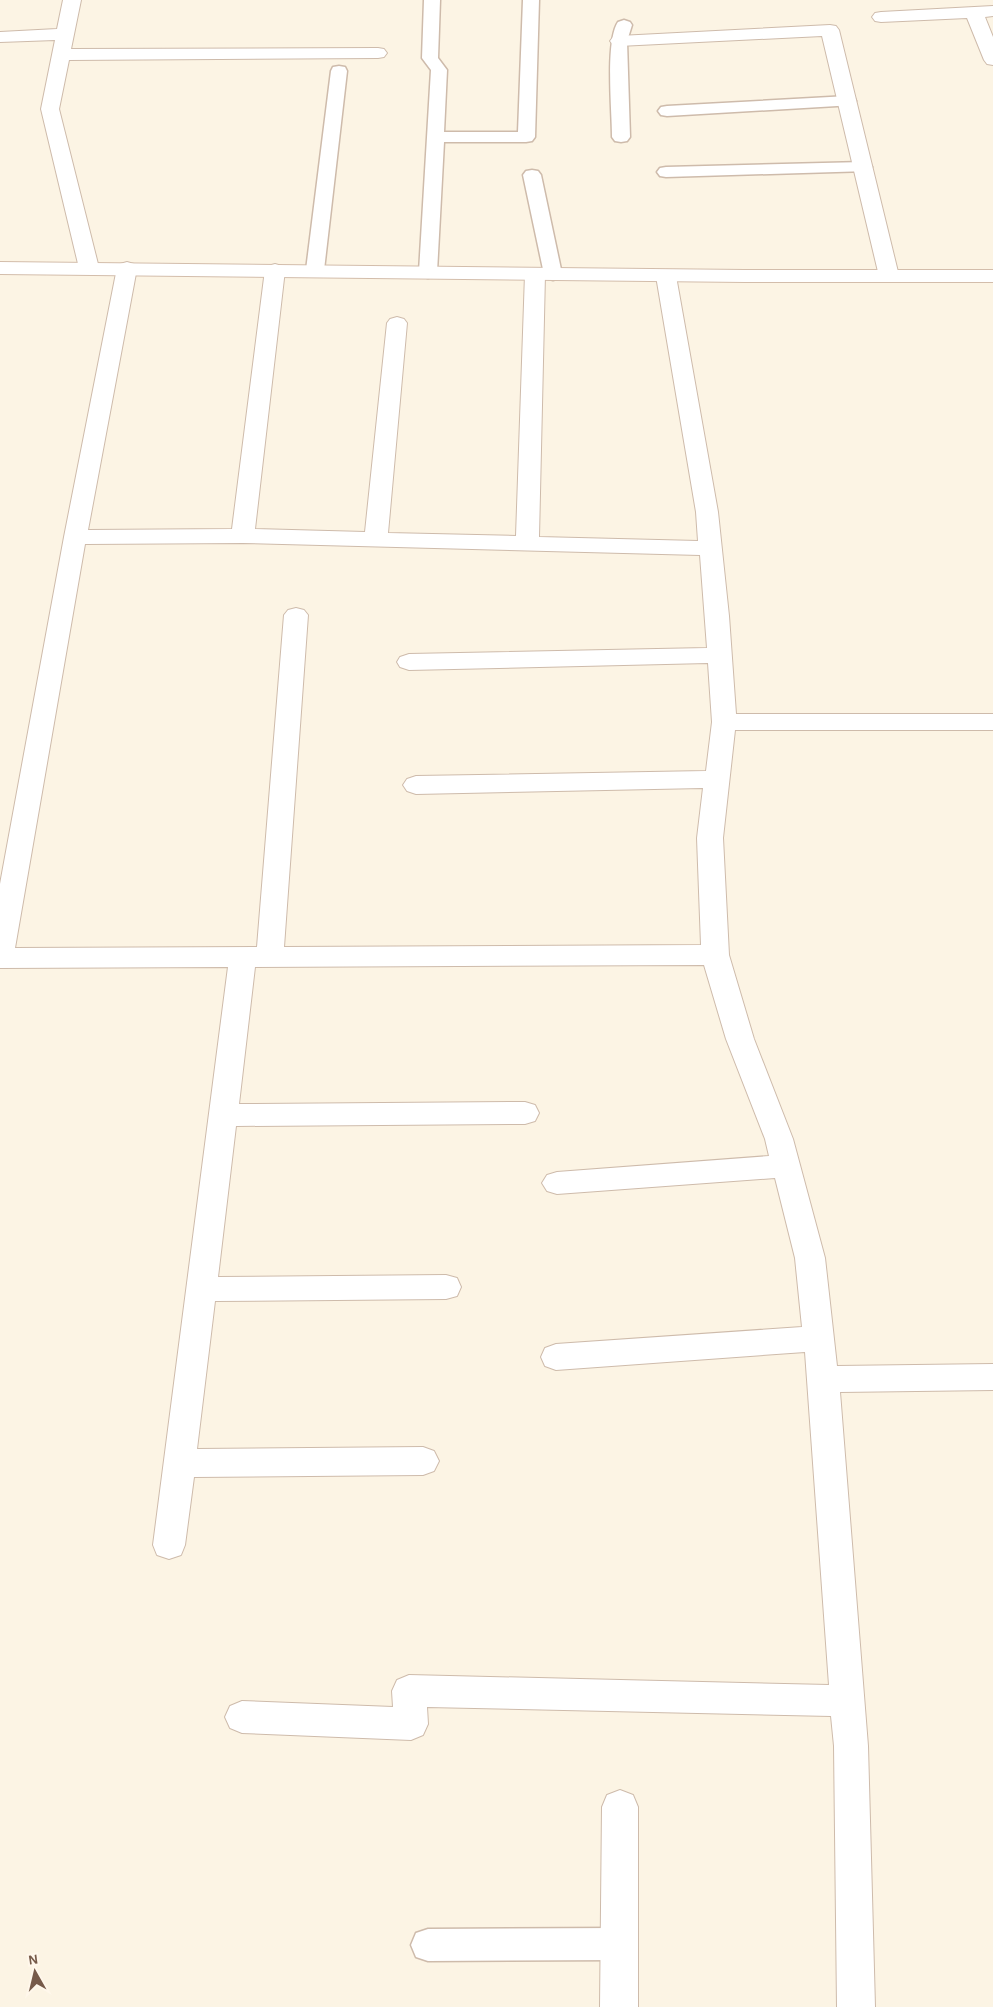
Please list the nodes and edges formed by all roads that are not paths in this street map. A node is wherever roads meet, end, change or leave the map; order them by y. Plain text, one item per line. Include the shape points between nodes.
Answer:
1 (72, 0) edge
2 (432, 0) edge
3 (531, 0) edge
4 (974, 12) junction
5 (993, 12) edge
6 (882, 17) dead end
7 (622, 33) joint
8 (65, 34) junction
9 (0, 36) edge
10 (378, 53) dead end
11 (60, 55) junction
12 (993, 60) edge
13 (339, 71) dead end
14 (848, 101) junction
15 (667, 111) dead end
16 (436, 137) junction
17 (621, 137) dead end
18 (863, 167) junction
19 (666, 172) dead end
20 (532, 175) dead end
21 (0, 268) edge
22 (89, 268) junction
23 (127, 268) junction
24 (275, 270) junction
25 (315, 270) junction
26 (428, 272) junction
27 (544, 274) junction
28 (666, 276) junction
29 (889, 276) junction
30 (993, 276) edge
31 (397, 323) dead end
32 (243, 536) junction
33 (75, 537) junction
34 (376, 539) junction
35 (527, 544) junction
36 (710, 548) junction
37 (296, 615) dead end
38 (720, 655) junction
39 (408, 662) dead end
40 (724, 722) junction
41 (993, 722) edge
42 (717, 779) junction
43 (416, 785) dead end
44 (715, 955) junction
45 (257, 957) junction
46 (0, 958) edge
47 (525, 1113) dead end
48 (224, 1115) junction
49 (786, 1166) junction
50 (557, 1183) dead end
51 (446, 1287) dead end
52 (201, 1289) junction
53 (819, 1338) junction
54 (556, 1357) dead end
55 (993, 1377) edge
56 (823, 1379) junction
57 (423, 1461) dead end
58 (179, 1463) junction
59 (168, 1545) dead end
60 (847, 1701) junction
61 (242, 1717) dead end
62 (620, 1806) dead end
63 (619, 1944) junction
64 (428, 1945) dead end
65 (619, 2007) edge
66 (856, 2007) edge

1 - 8 street
2 - 16 lane via 430,58 439,70
3 - 16 lane via 526,137
4 - 5 street
4 - 6 street
4 - 12 street
7 - 14 street via 830,30
7 - 17 lane
8 - 9 street
8 - 11 street
10 - 11 street
11 - 22 street via 50,108
13 - 25 lane
14 - 15 lane
14 - 18 street
16 - 26 lane
18 - 19 lane
18 - 29 street
20 - 27 lane
21 - 22 street
22 - 23 street
23 - 24 street
23 - 33 street
24 - 25 street
24 - 32 street
25 - 26 street
26 - 27 street
27 - 28 street
27 - 35 street
28 - 29 street
28 - 36 street via 706,502
29 - 30 street
31 - 34 street
32 - 33 street
32 - 34 street
33 - 46 street
34 - 35 street
35 - 36 street
36 - 38 street
37 - 45 street
38 - 39 street
38 - 40 street
40 - 41 street
40 - 42 street
42 - 43 street
42 - 44 street via 710,838
44 - 45 street
44 - 49 street via 740,1039 779,1139
45 - 46 street
45 - 48 street
47 - 48 street
48 - 52 street
49 - 50 street
49 - 53 street via 810,1258
51 - 52 street
52 - 58 street
53 - 54 street
53 - 56 street
55 - 56 street
56 - 60 street
57 - 58 street
58 - 59 street
60 - 61 street via 410,1691 411,1724
60 - 66 street via 851,1746
62 - 63 street
63 - 64 lane
63 - 65 street

